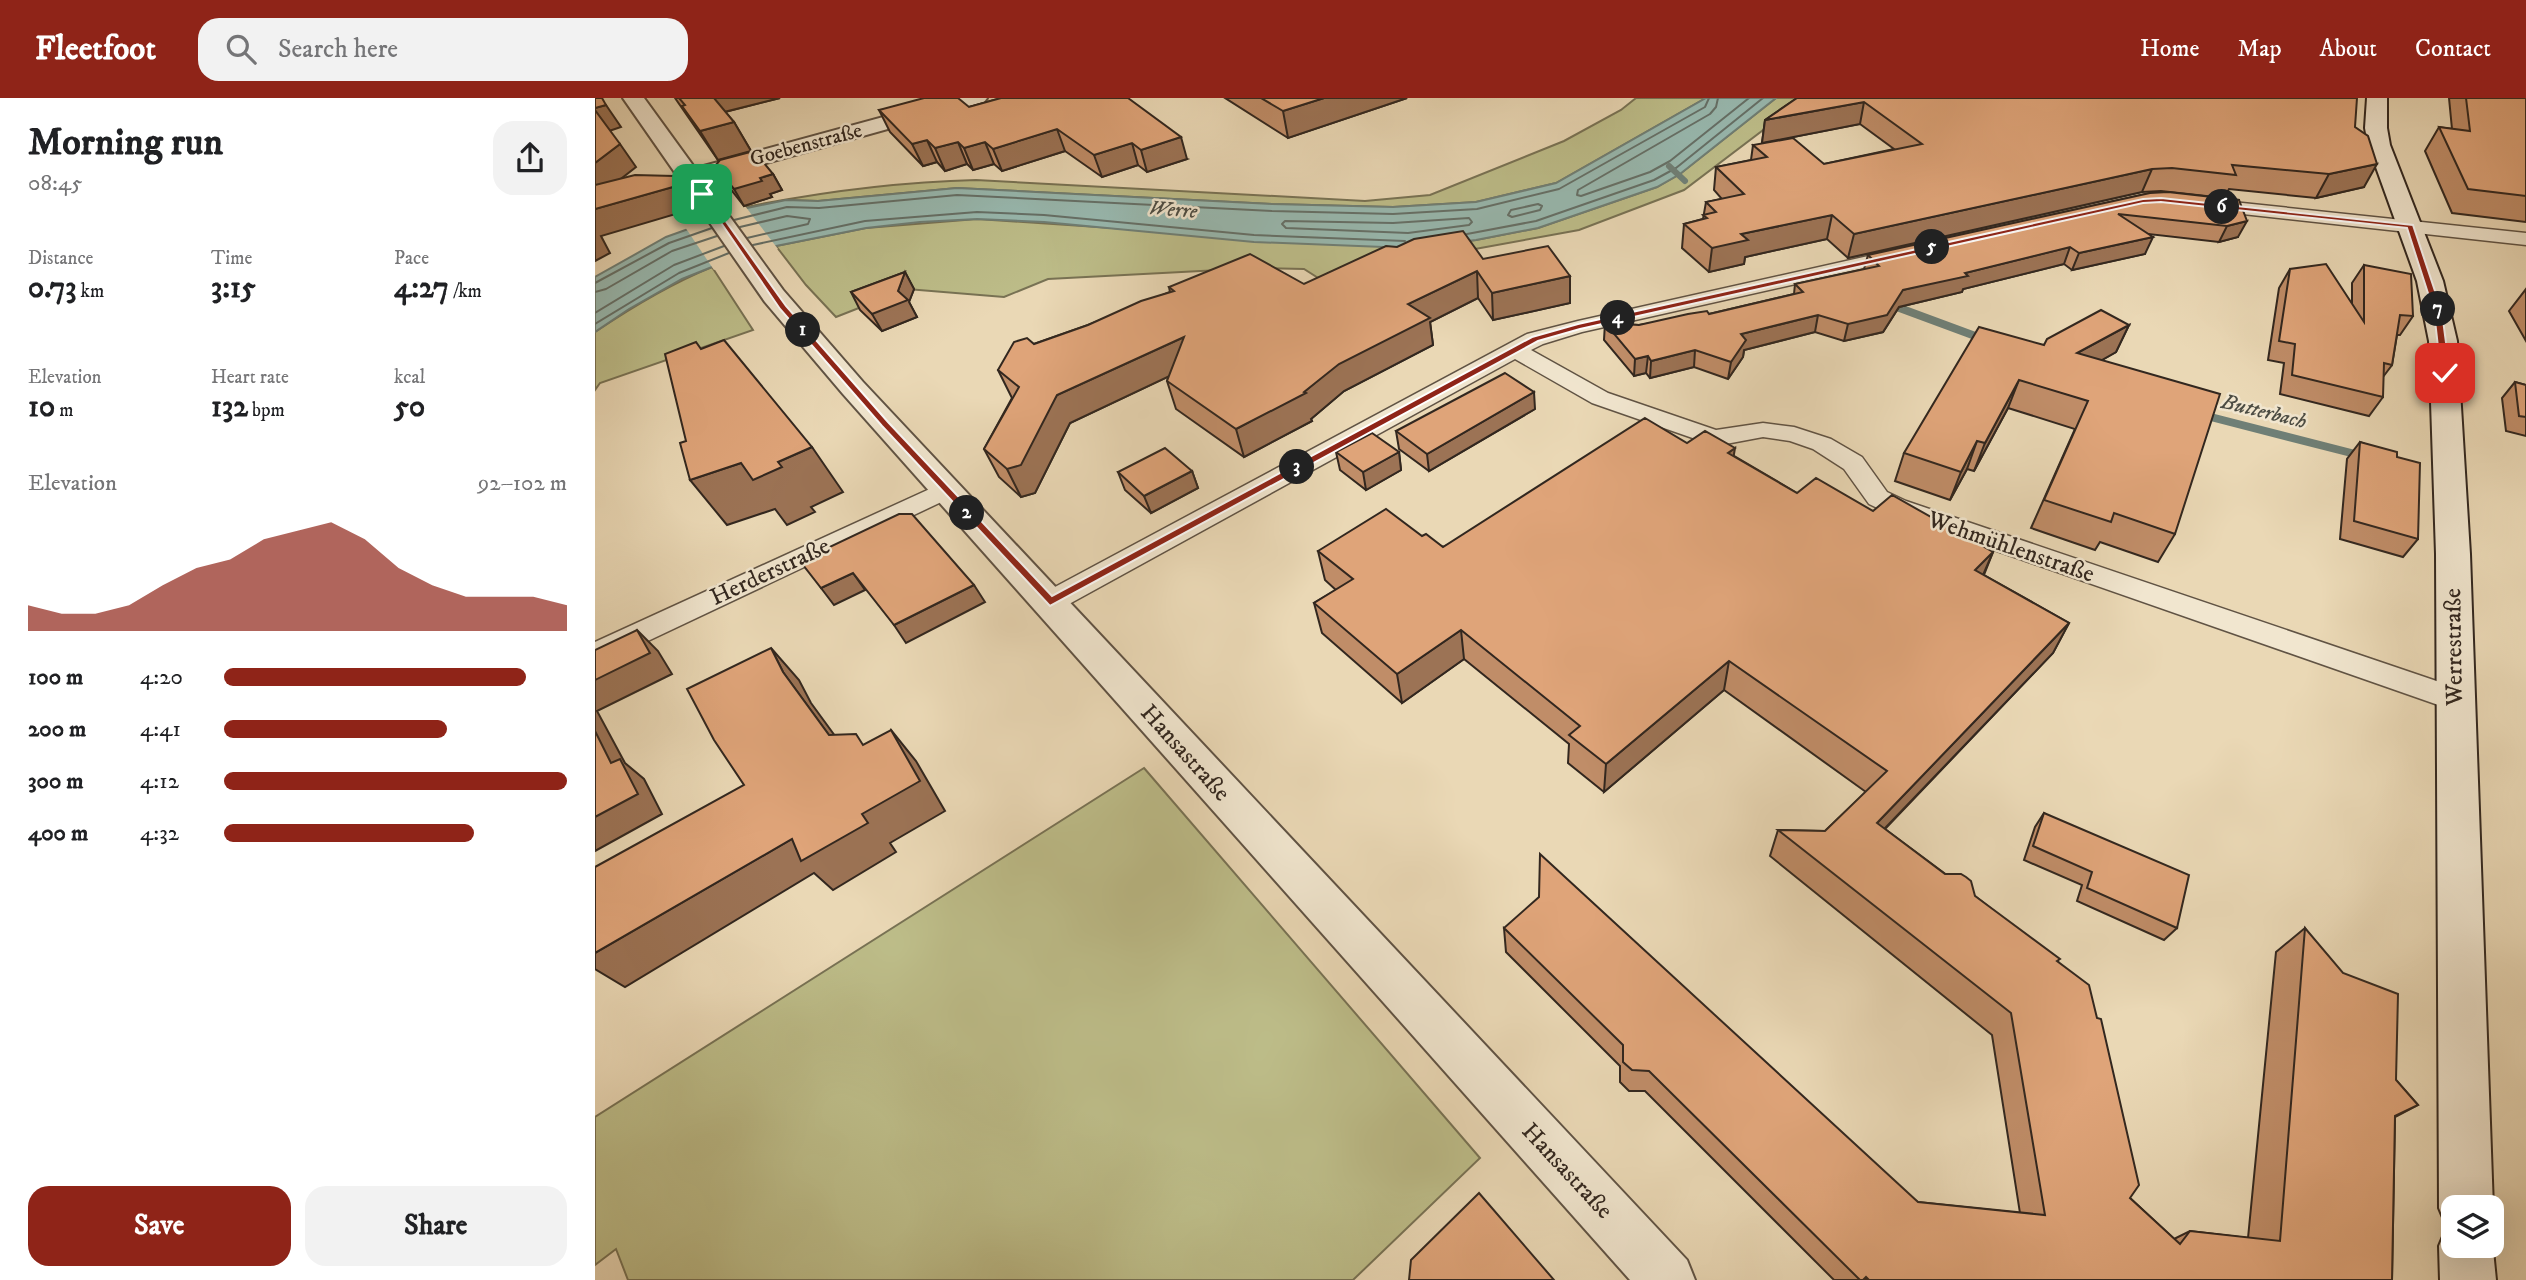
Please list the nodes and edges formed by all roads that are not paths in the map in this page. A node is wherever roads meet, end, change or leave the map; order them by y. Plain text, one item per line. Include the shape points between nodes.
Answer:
1 (633, 98) edge
2 (977, 98) edge
3 (2377, 98) edge
4 (691, 177) junction
5 (667, 184) edge
6 (2187, 203) edge
7 (2410, 226) junction
8 (2526, 239) edge
9 (1923, 249) edge
10 (1513, 349) junction
11 (945, 489) junction
12 (1050, 602) junction
13 (595, 655) edge
14 (2455, 699) junction
15 (2466, 1195) edge
16 (2467, 1258) edge
17 (1667, 1280) edge
18 (2467, 1280) edge

1 - 4 street, Hansastraße
2 - 4 street, Goebenstraße
3 - 7 street, Werrestraße via 2379,145
4 - 5 street, Goebenstraße
4 - 11 street, Hansastraße via 774,296
6 - 7 street
7 - 8 street
7 - 14 street, Werrestraße via 2430,281 2443,341
9 - 10 street via 1578,327
10 - 12 street
10 - 14 street, Wehmühlenstraße via 1600,398 1715,438 1763,430 1822,444 1853,463 1878,498 1887,503
11 - 12 street, Hansastraße
11 - 13 street, Herderstraße
12 - 17 street, Hansastraße
14 - 15 street, Werrestraße
16 - 18 street

